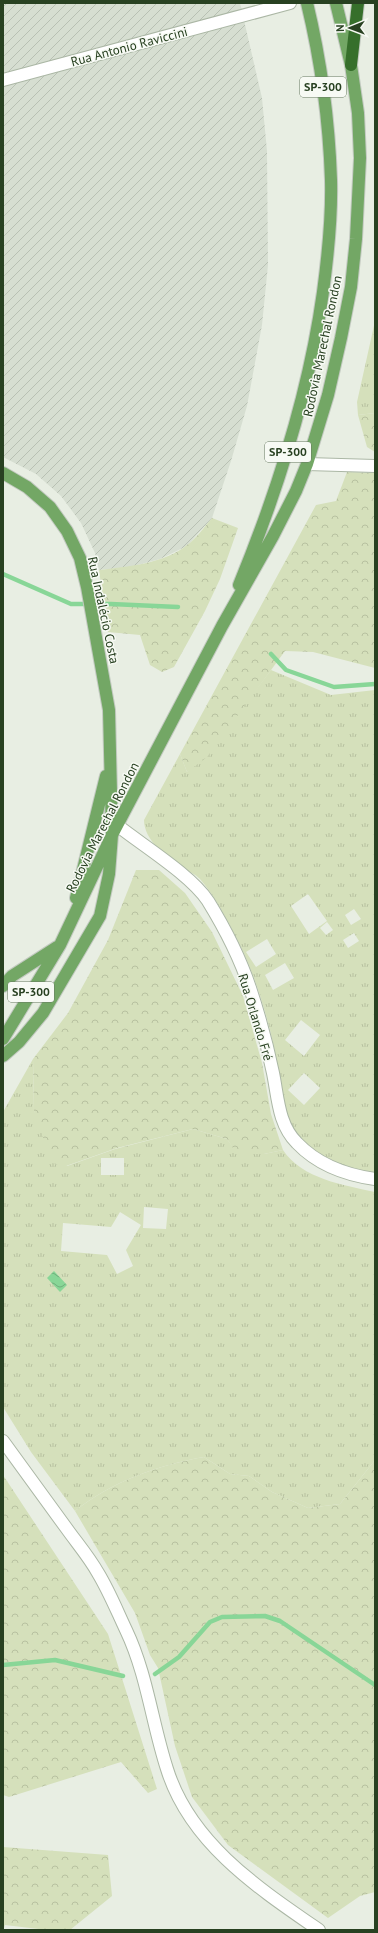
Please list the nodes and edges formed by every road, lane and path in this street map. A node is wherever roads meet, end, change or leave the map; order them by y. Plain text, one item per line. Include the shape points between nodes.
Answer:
1 (290, 3) edge
2 (307, 3) edge
3 (336, 3) edge
4 (358, 3) edge
5 (351, 65) junction
6 (3, 80) edge
7 (307, 464) junction
8 (375, 466) edge
9 (3, 473) edge
10 (222, 626) junction
11 (110, 760) junction
12 (114, 830) junction
13 (71, 922) junction
14 (60, 945) junction
15 (3, 986) edge
16 (3, 1039) edge
17 (3, 1042) edge
18 (19, 1042) junction
19 (3, 1056) edge
20 (375, 1179) edge
21 (3, 1441) edge
22 (319, 1930) edge

1 - 6 street, Rua Antonio Raviccini
2 - 10 main road, Rodovia Marechal Rondon / SP-300 via 324,92 329,145 330,225 326,271 318,328 296,424 260,536
3 - 5 main road, Rodovia Marechal Rondon / SP-300
4 - 5 highway
5 - 7 main road, Rodovia Marechal Rondon / SP-300 via 358,113 360,158 351,287 328,395
7 - 8 street
7 - 10 main road, Rodovia Marechal Rondon / SP-300 via 273,536
9 - 11 main road, Rua Indalécio Costa via 27,487 50,507 68,531 80,558 109,710
10 - 12 main road, Rodovia Marechal Rondon / SP-300
11 - 12 main road, Rua Indalécio Costa
11 - 13 main road, Rua Indalécio Costa
12 - 13 main road, Rodovia Marechal Rondon / SP-300
12 - 18 main road, Rua Indalécio Costa via 109,874 100,916 43,1012
12 - 20 street, Rua Orlando Fré via 191,882 207,900 232,946 250,987 279,1108 285,1126 296,1143 310,1154 345,1173
13 - 14 main road, Rodovia Marechal Rondon / SP-300
14 - 15 main road via 12,976
14 - 16 main road, Rodovia Marechal Rondon / SP-300
17 - 18 main road
18 - 19 main road, Rua Indalécio Costa
21 - 22 street via 98,1572 128,1632 149,1697 167,1769 193,1824 213,1846 260,1888

